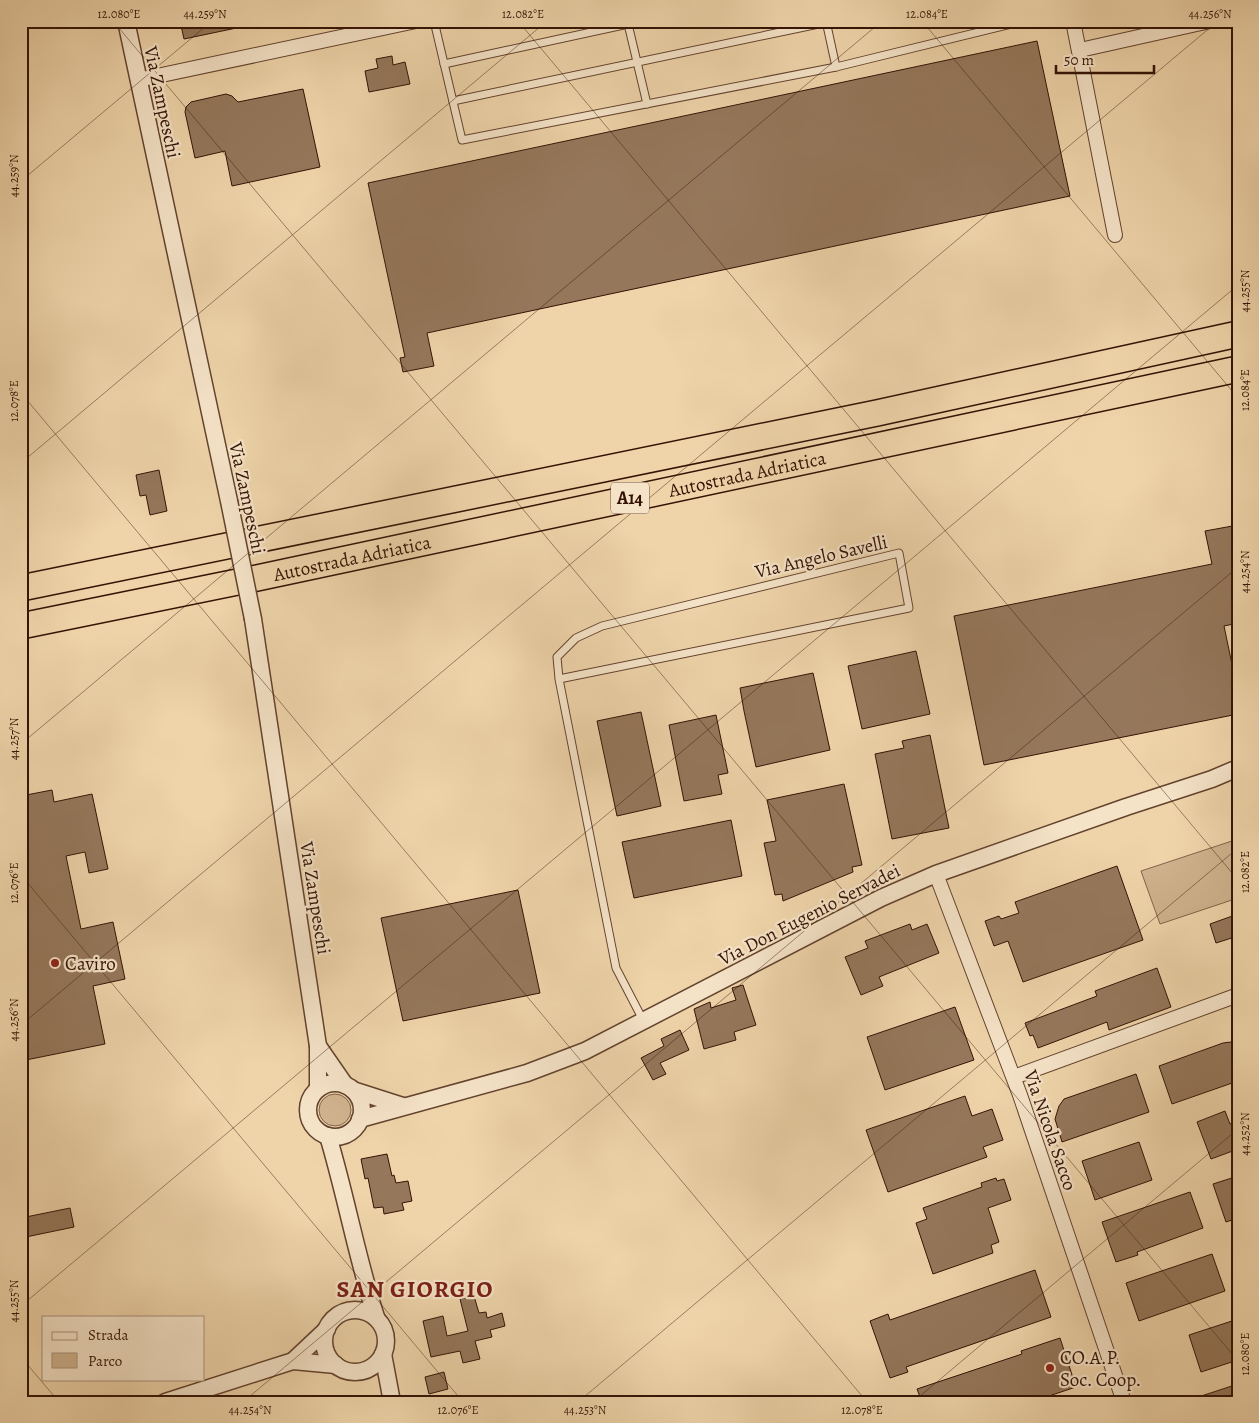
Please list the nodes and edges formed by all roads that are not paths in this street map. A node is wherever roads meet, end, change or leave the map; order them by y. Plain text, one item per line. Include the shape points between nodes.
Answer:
1 (126, 21) edge
2 (416, 21) edge
3 (434, 21) edge
4 (642, 21) edge
5 (1024, 21) edge
6 (1073, 21) edge
7 (1210, 21) edge
8 (828, 22) edge
9 (628, 24) junction
10 (1080, 50) junction
11 (638, 62) junction
12 (444, 64) junction
13 (836, 67) junction
14 (138, 80) junction
15 (453, 101) junction
16 (647, 104) junction
17 (1115, 235) dead end
18 (1238, 334) edge
19 (1238, 369) edge
20 (21, 588) edge
21 (21, 626) edge
22 (559, 679) junction
23 (1238, 768) edge
24 (936, 874) junction
25 (1238, 995) edge
26 (643, 1020) junction
27 (318, 1046) junction
28 (1014, 1077) junction
29 (349, 1087) junction
30 (318, 1088) junction
31 (403, 1106) junction
32 (360, 1118) junction
33 (348, 1133) junction
34 (328, 1136) junction
35 (339, 1173) junction
36 (366, 1287) junction
37 (350, 1310) junction
38 (376, 1317) junction
39 (327, 1329) junction
40 (383, 1354) junction
41 (293, 1360) junction
42 (336, 1364) junction
43 (368, 1369) junction
44 (388, 1381) junction
45 (165, 1402) edge
46 (392, 1402) edge
47 (1124, 1402) edge

1 - 14 street, Via Zampeschi
2 - 14 street
3 - 12 lane
4 - 9 lane
5 - 13 lane
6 - 10 street
7 - 10 street
8 - 11 lane
8 - 13 lane
9 - 11 lane
9 - 12 lane
10 - 17 street
11 - 15 lane
11 - 16 lane
12 - 15 lane
13 - 16 lane
14 - 27 street, Via Zampeschi, bridge via 253,619
15 - 16 lane via 462,140
18 - 20 highway, Autostrada Adriatica / A14 via 877,413
19 - 21 highway, Autostrada Adriatica / A14
22 - 22 lane, Via Angelo Savelli via 908,608 899,554 602,626 576,638 558,657
22 - 26 lane, Via Angelo Savelli via 616,968
23 - 24 street, Via Don Eugenio Servadei
24 - 26 street, Via Don Eugenio Servadei via 881,898
24 - 28 street, Via Nicola Sacco
25 - 28 street
26 - 31 street, Via Don Eugenio Servadei via 585,1051 527,1073
27 - 29 street, Via Zampeschi
27 - 30 street, Via Zampeschi
28 - 47 street, Via Nicola Sacco
29 - 30 street via 331,1083
29 - 31 street
29 - 32 street via 361,1103
30 - 34 street via 312,1095 308,1111 314,1127
31 - 32 street, Via Don Eugenio Servadei
32 - 33 street
33 - 34 street
33 - 35 street
34 - 35 street
35 - 36 street
36 - 37 street
36 - 38 street
37 - 38 street
37 - 39 street via 332,1320
38 - 40 street via 386,1334
39 - 41 street
39 - 42 street via 325,1348
40 - 43 street
40 - 44 street
41 - 42 street
41 - 45 street
42 - 43 street via 351,1371
43 - 44 street
44 - 46 street

